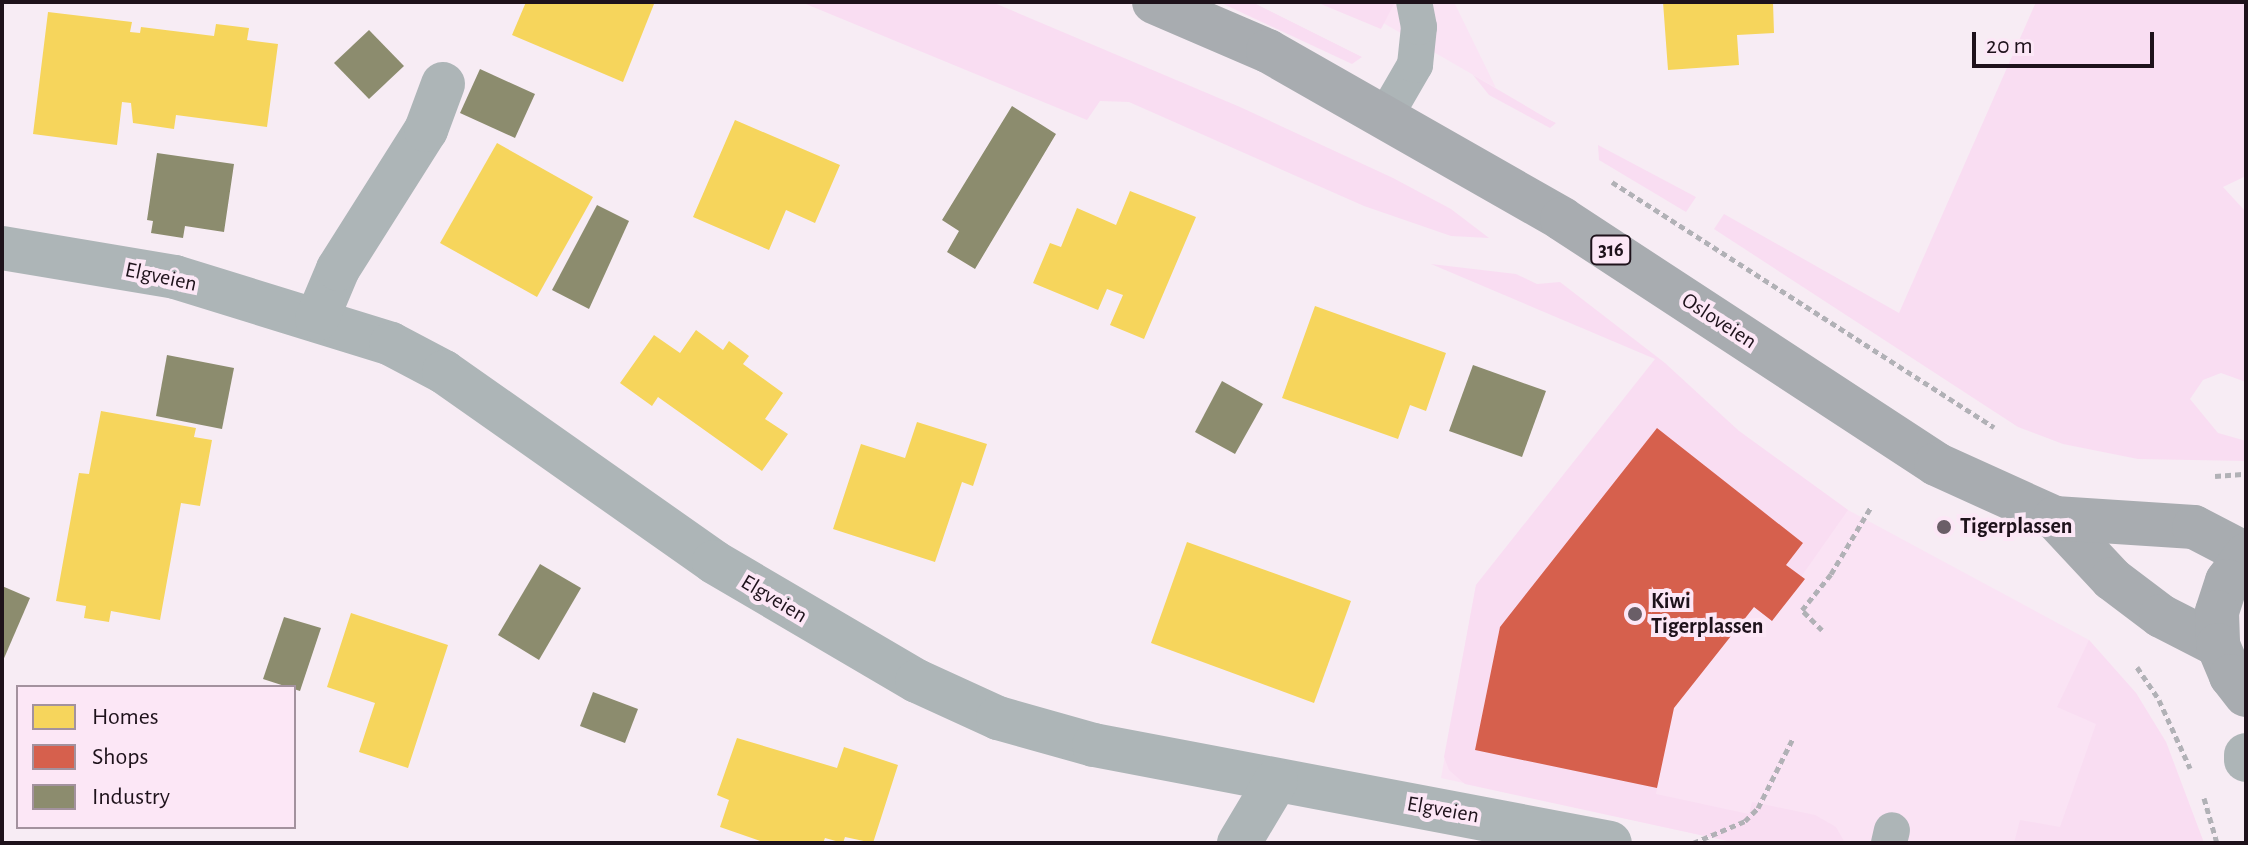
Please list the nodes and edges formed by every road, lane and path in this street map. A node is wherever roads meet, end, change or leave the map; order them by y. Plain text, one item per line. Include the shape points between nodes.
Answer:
1 (1154, 2) edge
2 (1414, 2) edge
3 (443, 84) dead end
4 (1386, 115) junction
5 (1601, 176) dead end
6 (2, 248) edge
7 (317, 319) junction
8 (2006, 434) dead end
9 (1871, 507) dead end
10 (2055, 518) junction
11 (2246, 554) edge
12 (1822, 630) dead end
13 (2218, 645) junction
14 (2133, 661) dead end
15 (2246, 695) edge
16 (1793, 738) dead end
17 (1276, 781) junction
18 (2197, 782) dead end
19 (2203, 795) dead end
20 (1239, 843) edge
21 (1610, 843) edge
22 (1693, 843) edge
23 (2217, 843) edge

1 - 4 main road, Osloveien / 316 via 1268,51
2 - 4 lane via 1419,27 1415,65
3 - 7 street via 426,130 338,269
4 - 10 main road, Osloveien / 316 via 1562,219 1936,464
5 - 8 path
6 - 7 street, Elgveien via 175,277
7 - 17 street, Elgveien via 391,344 444,372 714,562 917,681 998,718 1094,745
9 - 12 path via 1831,574 1802,610
10 - 11 main road, Osloveien / 316 via 2194,527
10 - 13 main road, Osloveien / 316 via 2112,579 2161,616
11 - 13 main road, 316 via 2227,581 2217,612
13 - 15 main road, 316
14 - 18 path via 2159,700
16 - 22 path via 1758,808 1745,821
17 - 20 street
17 - 21 street, Elgveien
19 - 23 path

